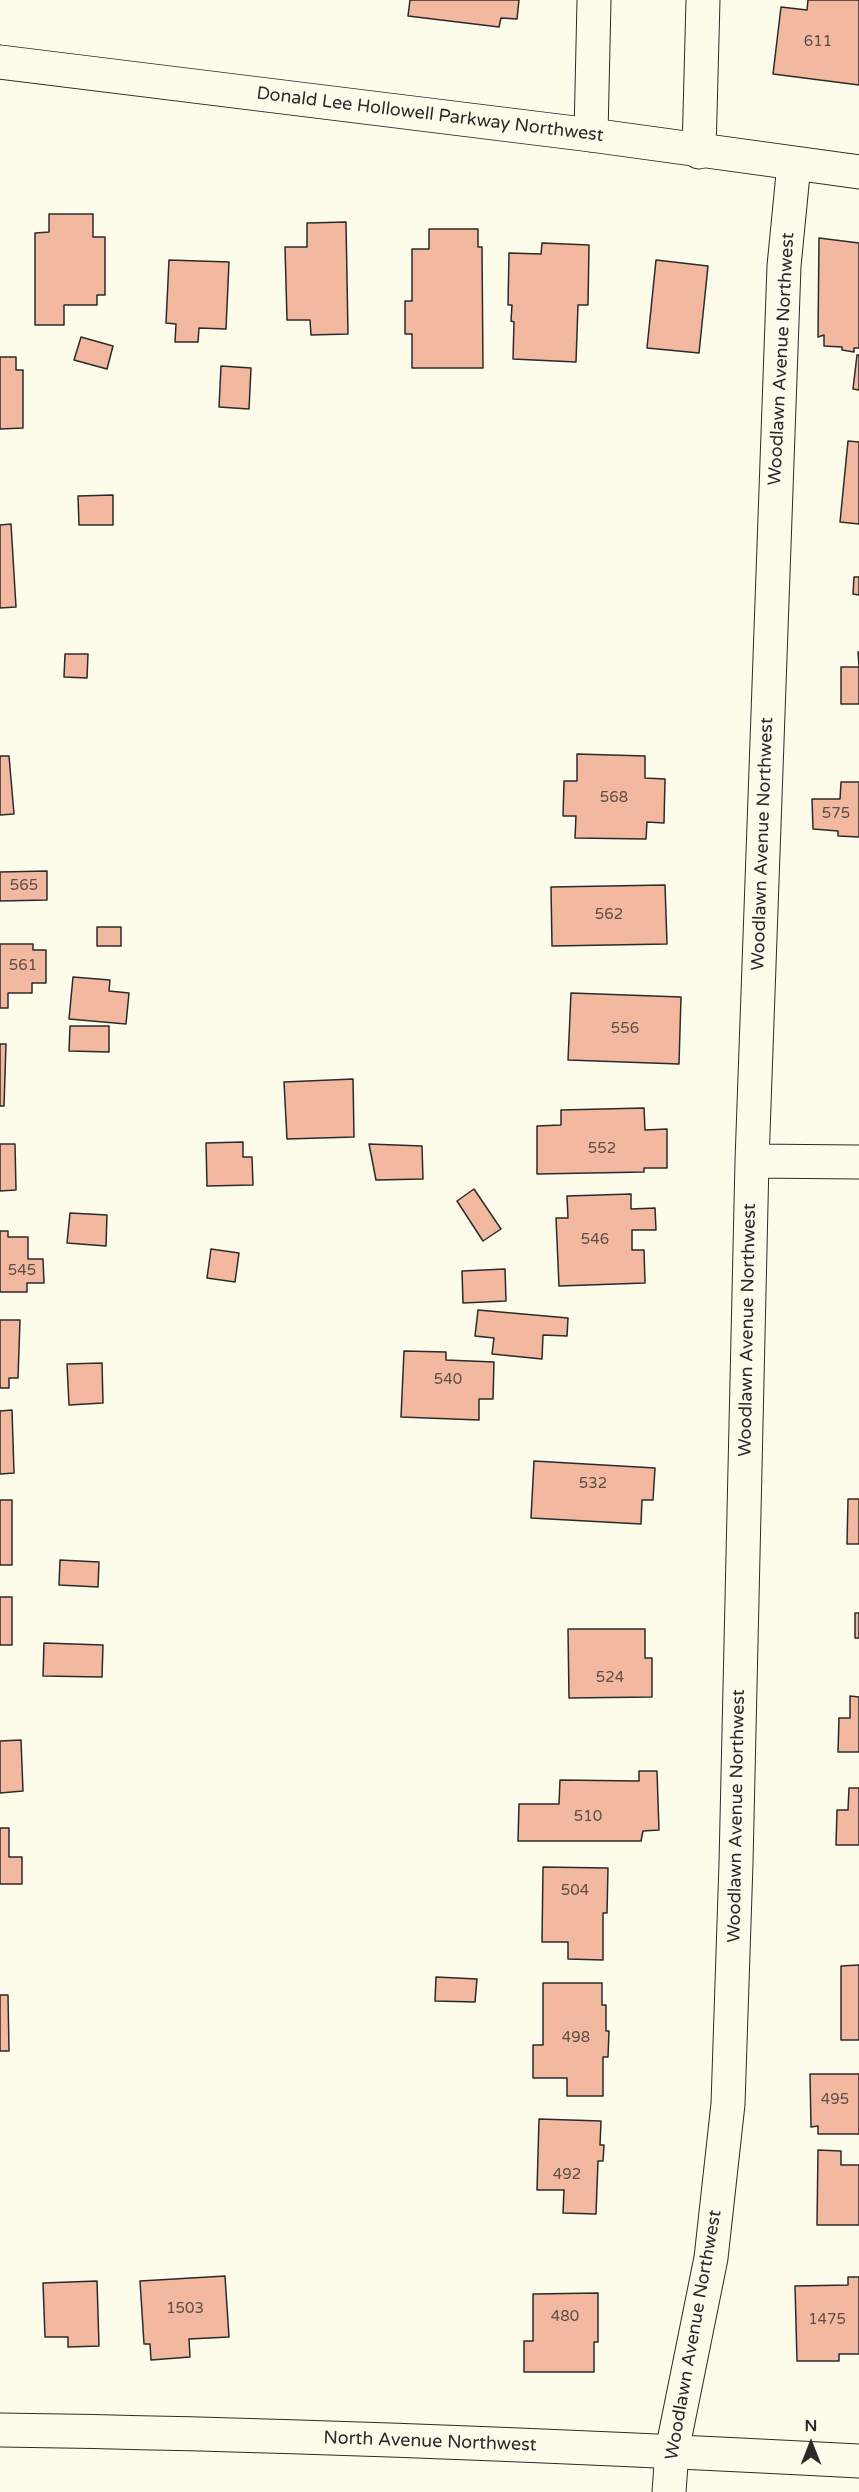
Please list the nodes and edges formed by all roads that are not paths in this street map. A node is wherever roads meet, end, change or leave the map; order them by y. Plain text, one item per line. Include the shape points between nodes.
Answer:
1 (594, 0) edge
2 (703, 0) edge
3 (0, 62) edge
4 (591, 135) junction
5 (699, 152) junction
6 (794, 164) junction
7 (859, 172) edge
8 (752, 1161) junction
9 (859, 1162) edge
10 (0, 2430) edge
11 (672, 2451) junction
12 (859, 2461) edge
13 (669, 2492) edge

1 - 4 street
2 - 5 street
3 - 4 street, Donald Lee Hollowell Parkway Northwest
4 - 5 street, Donald Lee Hollowell Parkway Northwest
5 - 6 street, Donald Lee Hollowell Parkway Northwest
6 - 7 street, Donald Lee Hollowell Parkway Northwest
6 - 8 street, Woodlawn Avenue Northwest via 784,266
8 - 9 street
8 - 11 street, Woodlawn Avenue Northwest via 728,2104 711,2258
10 - 11 street, North Avenue Northwest via 184,2432
11 - 12 street, North Avenue Northwest
11 - 13 street, Woodlawn Avenue Northwest

